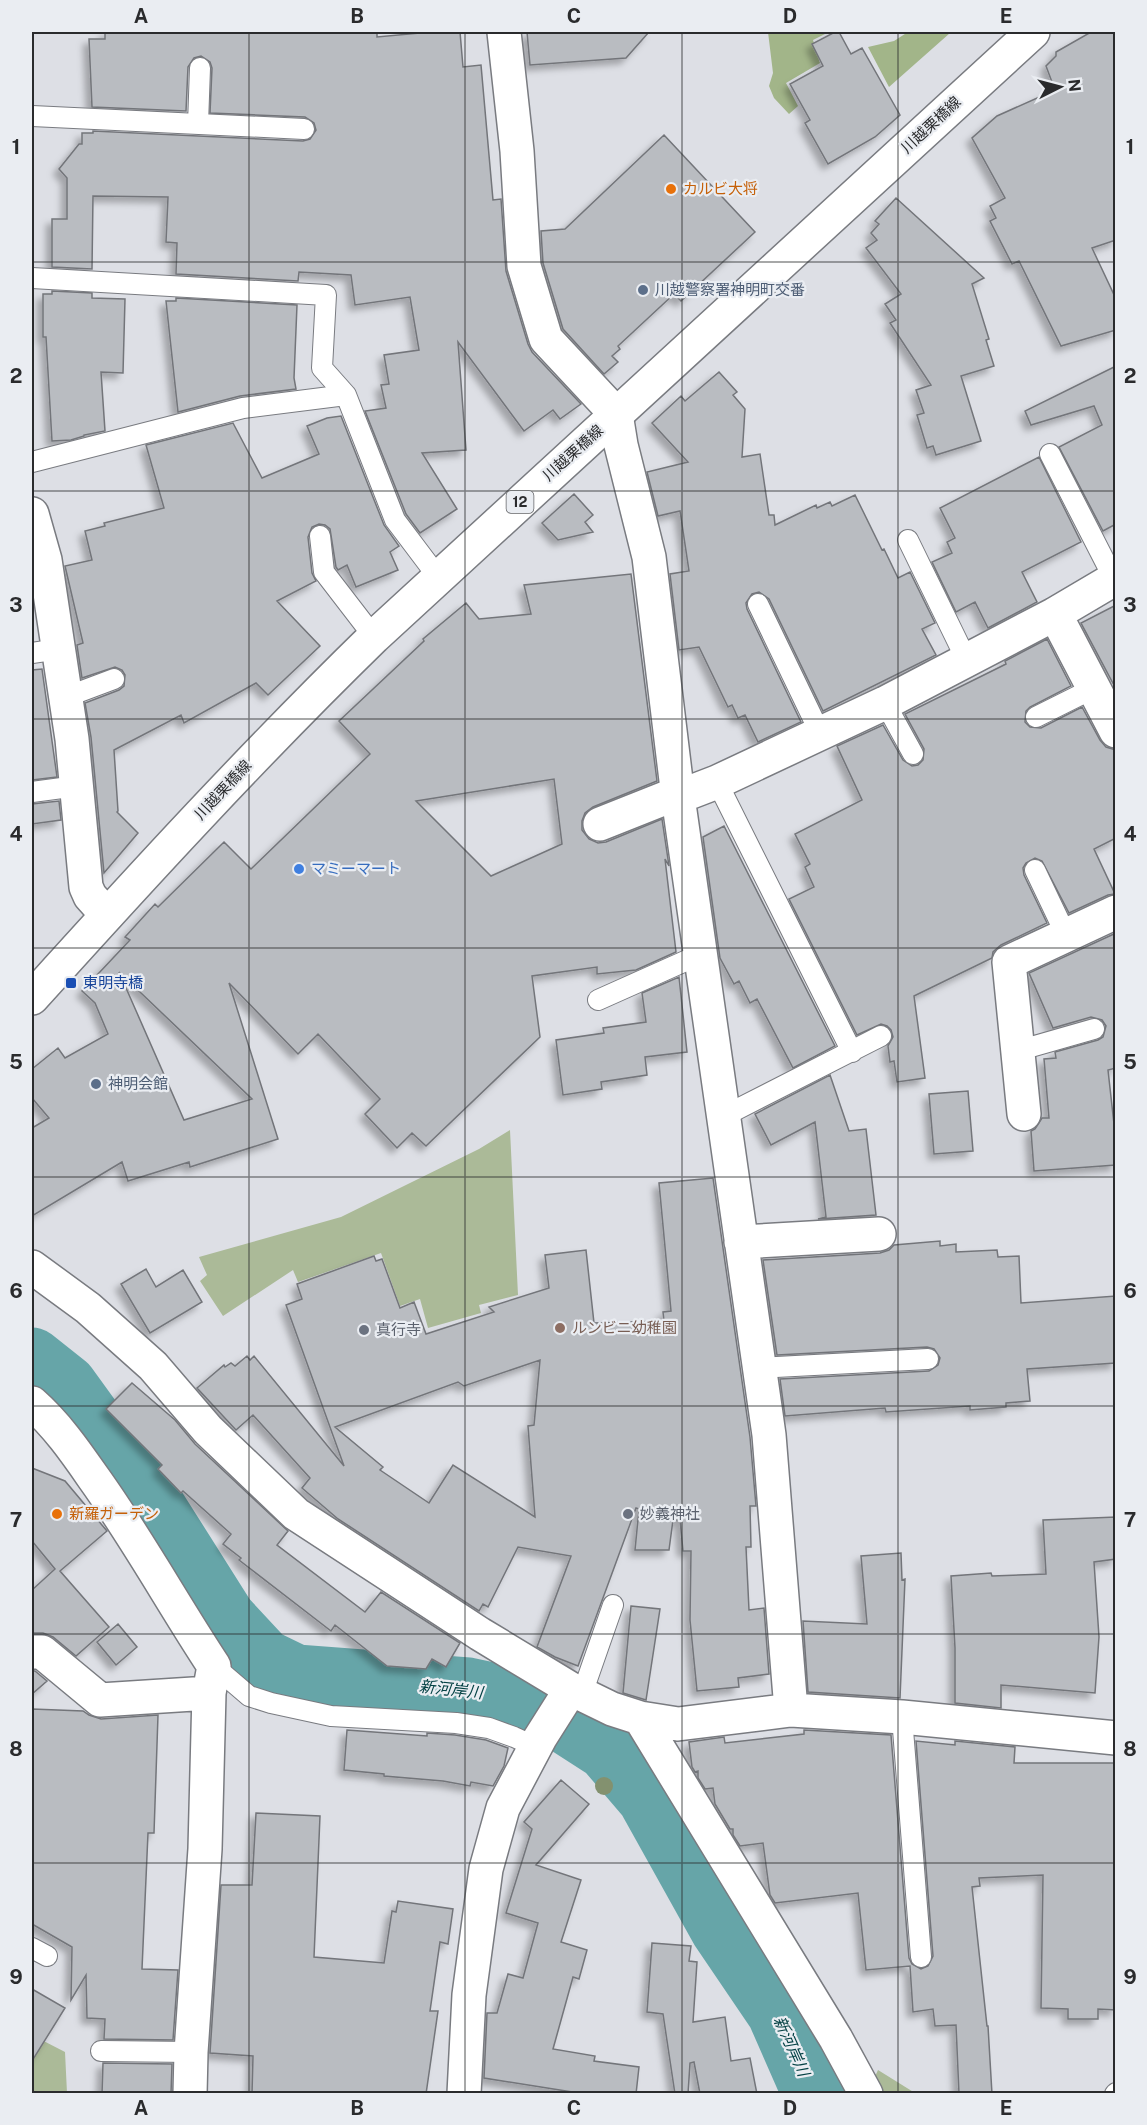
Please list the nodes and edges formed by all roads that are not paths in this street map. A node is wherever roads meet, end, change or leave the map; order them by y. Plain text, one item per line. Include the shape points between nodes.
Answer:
1 (504, 32) edge
2 (1027, 34) edge
3 (200, 68) dead end
4 (32, 116) edge
5 (198, 124) junction
6 (304, 129) dead end
7 (32, 278) edge
8 (346, 395) junction
9 (616, 414) junction
10 (1050, 454) dead end
11 (32, 462) edge
12 (32, 514) edge
13 (320, 536) dead end
14 (908, 540) dead end
15 (438, 577) junction
16 (1115, 578) edge
17 (758, 604) dead end
18 (1055, 614) junction
19 (374, 637) junction
20 (45, 651) edge
21 (967, 661) junction
22 (114, 679) dead end
23 (1094, 688) junction
24 (66, 697) junction
25 (885, 703) junction
26 (1036, 717) dead end
27 (1116, 731) edge
28 (820, 734) junction
29 (913, 754) dead end
30 (717, 782) junction
31 (77, 786) junction
32 (32, 792) edge
33 (678, 795) junction
34 (600, 824) dead end
35 (1035, 870) dead end
36 (1116, 912) edge
37 (107, 915) junction
38 (1066, 935) junction
39 (700, 954) junction
40 (32, 998) edge
41 (598, 1000) dead end
42 (1094, 1029) dead end
43 (881, 1036) dead end
44 (852, 1052) junction
45 (1017, 1052) junction
46 (1024, 1114) dead end
47 (724, 1116) junction
48 (879, 1234) dead end
49 (741, 1242) junction
50 (32, 1267) edge
51 (928, 1359) dead end
52 (759, 1368) junction
53 (32, 1404) edge
54 (613, 1605) dead end
55 (32, 1652) edge
56 (212, 1679) junction
57 (572, 1696) junction
58 (791, 1710) junction
59 (902, 1717) junction
60 (640, 1718) junction
61 (1116, 1738) edge
62 (538, 1743) junction
63 (921, 1957) dead end
64 (101, 2051) dead end
65 (191, 2052) junction
66 (190, 2094) edge
67 (464, 2094) edge
68 (866, 2094) edge

1 - 9 street via 524,266 546,339
2 - 9 street, 川越栗橋線 / 12
3 - 5 lane
4 - 5 lane
5 - 6 lane
7 - 8 lane via 326,295 322,368
8 - 11 lane via 243,408
8 - 15 lane via 394,520
9 - 15 street, 川越栗橋線 / 12
9 - 33 street via 649,557
10 - 16 lane
12 - 20 street via 45,560
13 - 19 lane via 324,572
14 - 21 lane
15 - 19 street, 川越栗橋線 / 12
16 - 18 street
17 - 28 lane
18 - 21 street
18 - 23 street
19 - 37 street, 川越栗橋線 / 12 via 293,716
20 - 24 street
21 - 25 street
22 - 24 lane
23 - 26 lane
23 - 27 street
24 - 31 street
25 - 28 street
25 - 29 lane
28 - 30 street
30 - 33 street
30 - 44 lane
31 - 32 lane
31 - 37 street via 86,887
33 - 34 street
33 - 39 street
35 - 38 lane
36 - 38 street
37 - 40 street, 川越栗橋線 / 12
38 - 45 street via 1010,962
39 - 41 lane
39 - 47 street
42 - 45 lane
43 - 44 lane
44 - 47 lane
45 - 46 street
47 - 49 street
48 - 49 street
49 - 52 street
50 - 57 street via 88,1308 153,1366 208,1430 296,1514
51 - 52 lane
52 - 58 street via 769,1435
53 - 56 street via 70,1444 115,1507 175,1607
54 - 57 lane
55 - 56 street via 42,1652 100,1700
56 - 62 lane via 271,1703 331,1716 489,1728
56 - 65 street via 206,1849
57 - 60 street
57 - 62 street
58 - 59 street
58 - 60 street via 678,1724
59 - 61 street
59 - 63 lane
60 - 68 street
62 - 67 street via 503,1808 486,1869 469,1995
64 - 65 lane
65 - 66 street

